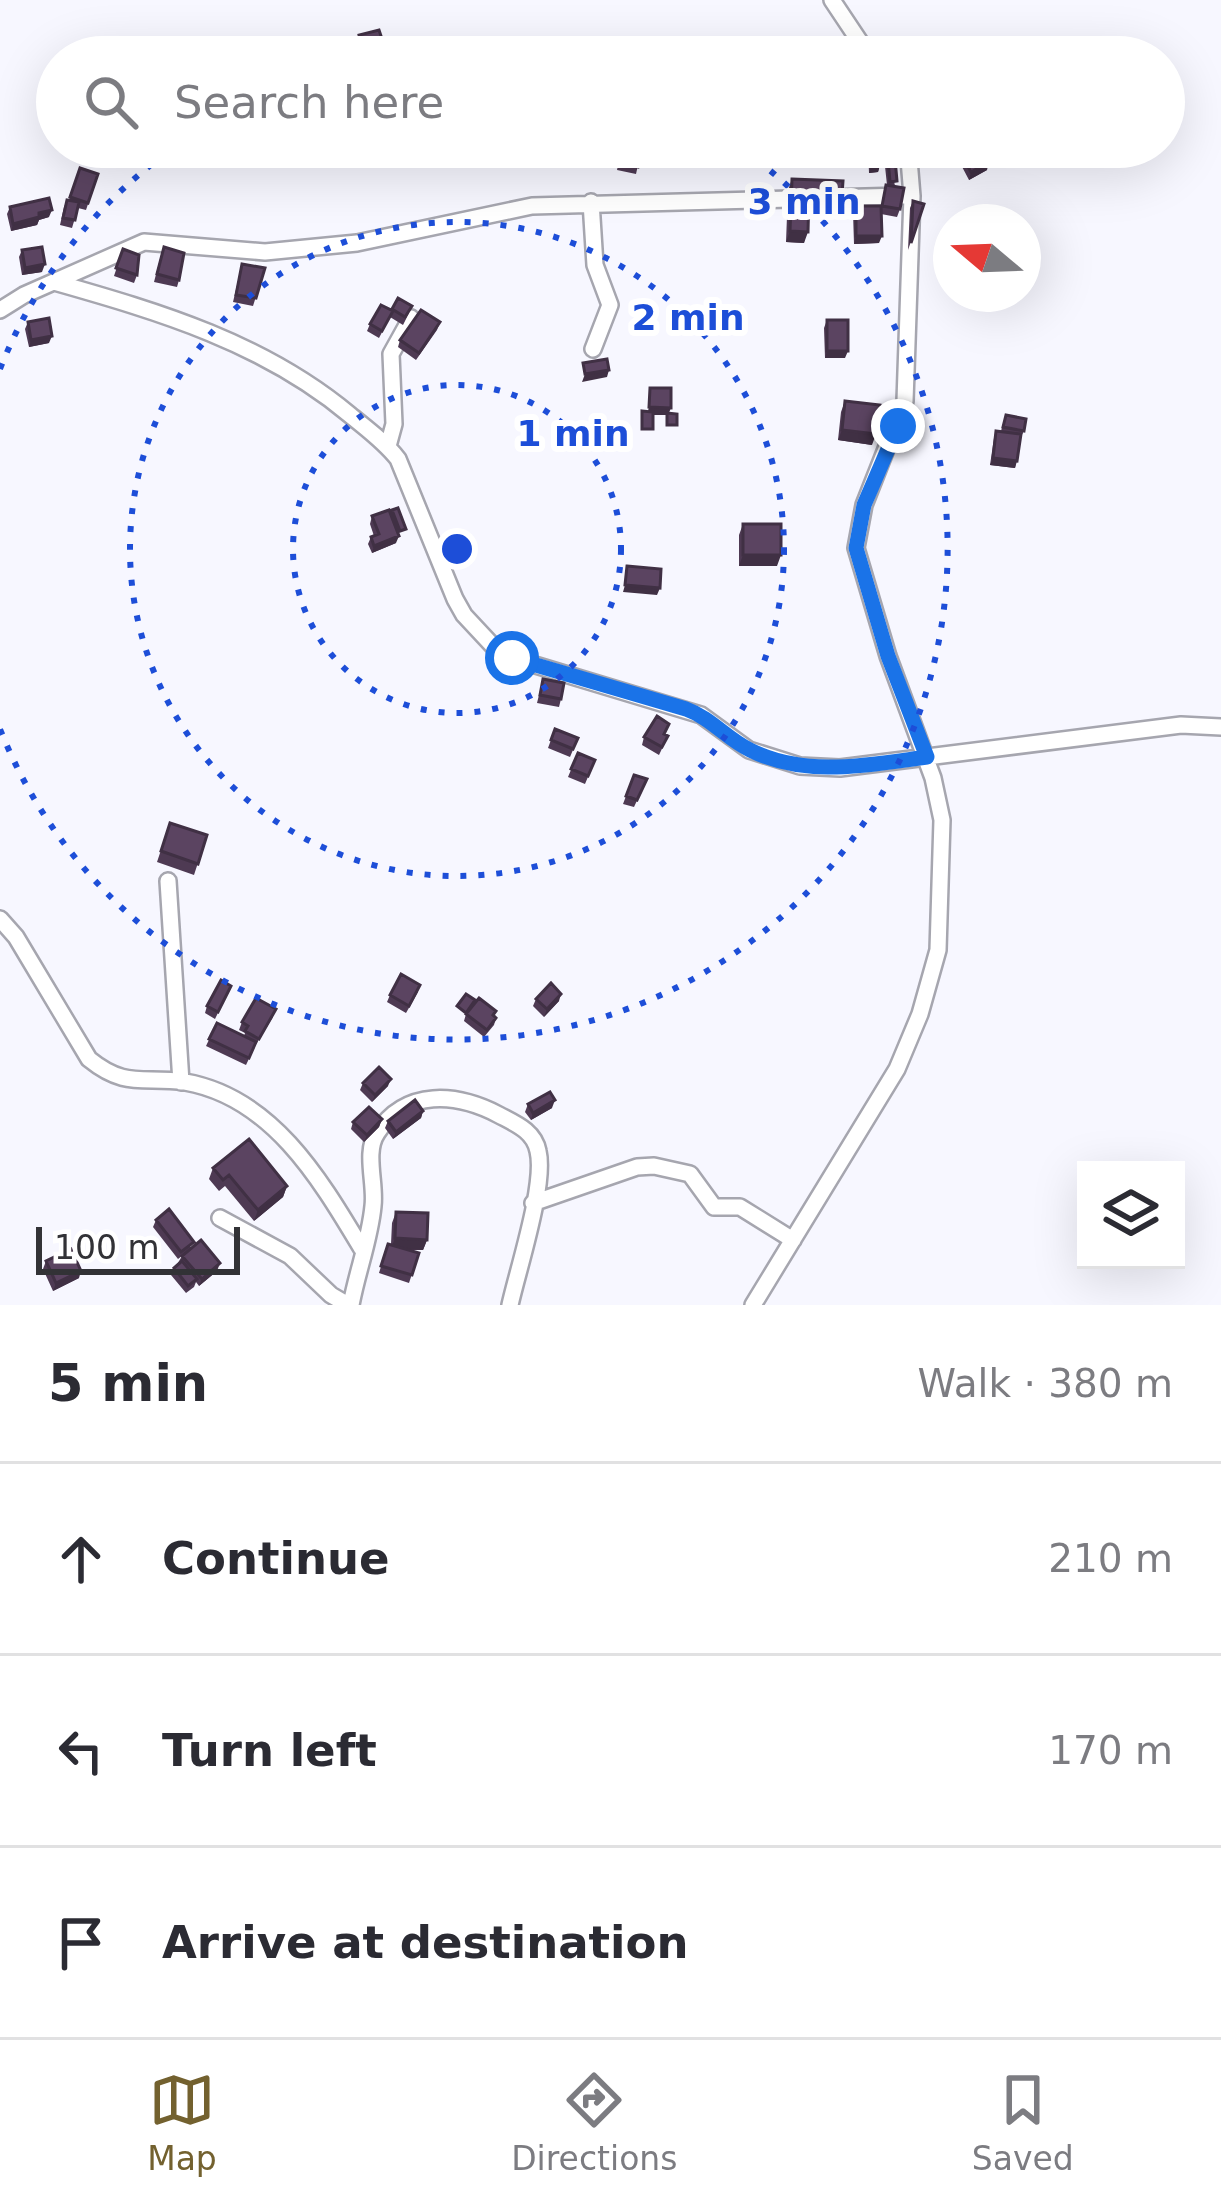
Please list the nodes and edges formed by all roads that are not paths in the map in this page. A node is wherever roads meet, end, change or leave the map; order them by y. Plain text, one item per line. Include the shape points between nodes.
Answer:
1 (832, 0) edge
2 (856, 36) edge
3 (910, 168) edge
4 (912, 196) junction
5 (591, 202) junction
6 (54, 282) junction
7 (0, 310) edge
8 (411, 318) edge
9 (593, 349) dead end
10 (388, 446) junction
11 (1221, 727) edge
12 (927, 757) junction
13 (168, 880) dead end
14 (0, 919) edge
15 (181, 1082) junction
16 (533, 1203) junction
17 (220, 1218) dead end
18 (793, 1240) junction
19 (362, 1249) junction
20 (350, 1305) edge
21 (510, 1305) edge
22 (753, 1305) edge

1 - 2 street
3 - 4 street
4 - 5 street
4 - 12 street via 905,401 864,505 856,548
5 - 6 street via 265,252 144,242
5 - 9 street via 595,266 610,305
6 - 7 street
6 - 10 street via 241,344
8 - 10 street via 391,354
10 - 12 street via 464,615 512,658 686,709 749,750 800,766
11 - 12 street via 1180,725
12 - 18 street via 941,820 938,950 897,1069
13 - 15 street
14 - 15 street via 89,1059 128,1082
15 - 19 street via 250,1107 286,1137
16 - 18 street via 654,1166 691,1174 714,1207 740,1207
16 - 19 street via 539,1160 524,1128 454,1097 404,1106 372,1142 374,1204
16 - 21 street
17 - 20 street via 290,1256
18 - 22 street
19 - 20 street

